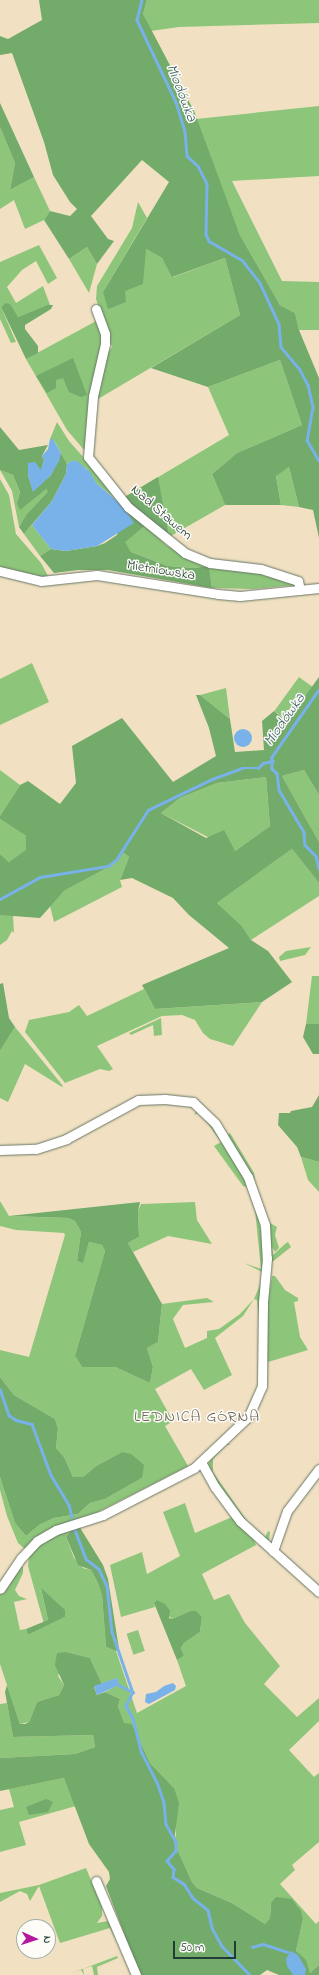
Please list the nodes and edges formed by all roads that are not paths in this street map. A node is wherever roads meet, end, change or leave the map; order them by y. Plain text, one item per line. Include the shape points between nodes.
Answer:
1 (96, 309) dead end
2 (0, 571) edge
3 (319, 588) edge
4 (300, 590) junction
5 (0, 1150) edge
6 (201, 1462) junction
7 (319, 1469) edge
8 (273, 1551) junction
9 (0, 1589) edge
10 (319, 1592) edge
11 (96, 1880) dead end
12 (136, 1975) edge

1 - 4 street, Nad Stawem via 105,334 105,344 93,396 88,456 128,507 184,553 210,563 261,569 298,581
2 - 4 street, Mietniowska via 41,581 98,575 240,596
3 - 4 street, Mietniowska
5 - 6 street via 36,1149 66,1139 138,1100 165,1098 193,1102 219,1129 248,1177 265,1225 267,1258 262,1315 263,1376 260,1394 248,1417
6 - 8 street via 215,1487 240,1521
6 - 9 street via 103,1515 56,1530 37,1541 21,1558
7 - 8 street via 287,1511
8 - 10 street
11 - 12 street

